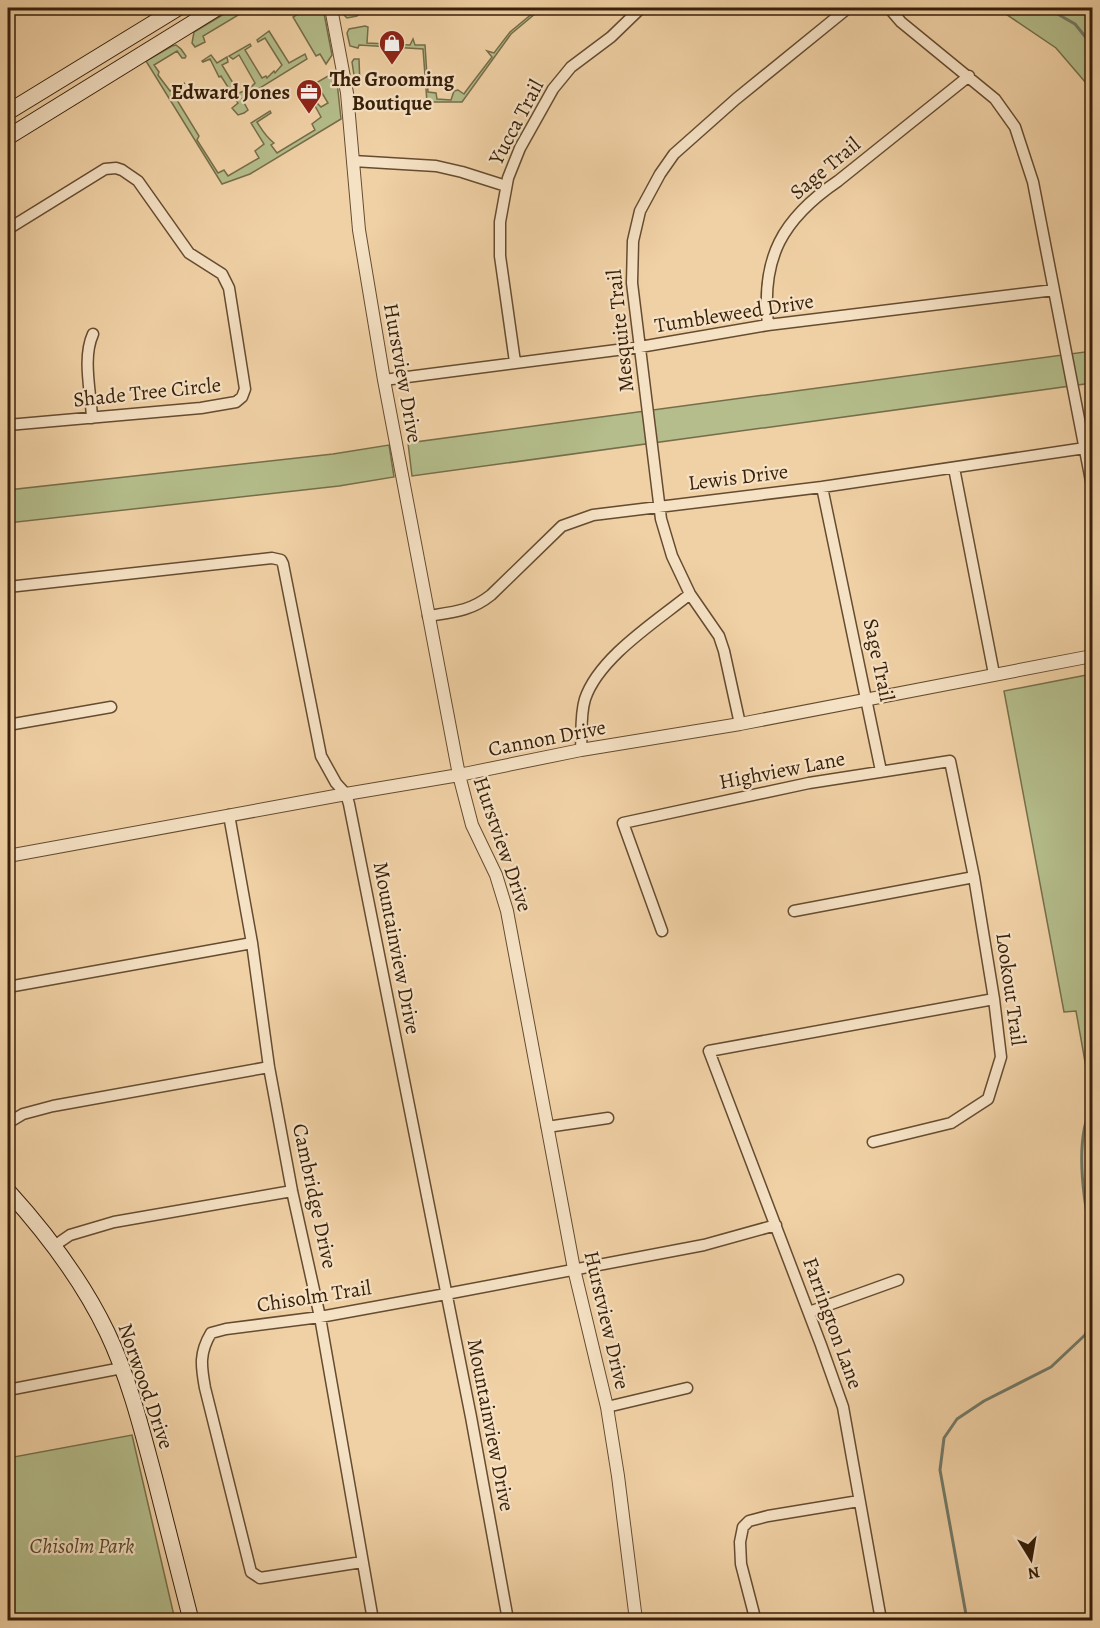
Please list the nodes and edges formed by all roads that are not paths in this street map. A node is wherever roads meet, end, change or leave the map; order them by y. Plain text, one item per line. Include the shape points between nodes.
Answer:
1 (178, 8) edge
2 (217, 8) edge
3 (331, 8) edge
4 (641, 8) edge
5 (848, 8) edge
6 (889, 8) edge
7 (969, 76) junction
8 (8, 112) edge
9 (8, 137) edge
10 (353, 161) junction
11 (506, 186) junction
12 (8, 230) edge
13 (1054, 290) junction
14 (768, 326) junction
15 (93, 334) dead end
16 (640, 347) junction
17 (515, 362) junction
18 (384, 380) junction
19 (92, 418) junction
20 (8, 425) edge
21 (1085, 448) junction
22 (954, 468) junction
23 (1092, 486) edge
24 (822, 487) junction
25 (660, 506) junction
26 (8, 587) edge
27 (690, 594) junction
28 (428, 616) junction
29 (1092, 656) edge
30 (994, 674) junction
31 (867, 699) junction
32 (111, 707) dead end
33 (740, 724) junction
34 (8, 725) edge
35 (581, 750) junction
36 (950, 761) joint
37 (881, 771) junction
38 (459, 775) junction
39 (346, 794) junction
40 (229, 815) junction
41 (8, 856) edge
42 (974, 877) junction
43 (794, 910) dead end
44 (662, 931) dead end
45 (252, 943) junction
46 (8, 987) edge
47 (994, 999) junction
48 (269, 1066) junction
49 (608, 1118) dead end
50 (8, 1123) edge
51 (547, 1127) junction
52 (873, 1142) dead end
53 (8, 1191) edge
54 (292, 1191) junction
55 (776, 1225) junction
56 (54, 1246) junction
57 (574, 1269) junction
58 (898, 1280) dead end
59 (446, 1294) junction
60 (809, 1312) junction
61 (320, 1317) junction
62 (122, 1368) junction
63 (687, 1388) dead end
64 (8, 1390) edge
65 (607, 1407) junction
66 (859, 1501) junction
67 (362, 1562) junction
68 (754, 1614) dead end
69 (191, 1620) edge
70 (373, 1620) edge
71 (508, 1620) edge
72 (636, 1620) edge
73 (880, 1620) edge

1 - 8 main road
2 - 9 main road
3 - 10 street, Hurstview Drive via 347,93
4 - 11 street, Yucca Trail via 571,67 553,89 520,148
5 - 16 street, Mesquite Trail via 736,99 674,154 660,174 640,211 633,241
6 - 7 street
7 - 13 street via 995,99 1015,127 1033,182
7 - 14 street, Sage Trail via 815,196 785,232 768,273
10 - 11 street via 436,166
10 - 18 street, Hurstview Drive via 359,230
11 - 17 street, Yucca Trail via 500,256
12 - 19 street, Shade Tree Circle via 96,173 116,168 138,181 189,253 222,274 229,288 245,380 242,397 236,402 201,408
13 - 14 street, Tumbleweed Drive
13 - 21 street
14 - 16 street, Tumbleweed Drive
15 - 19 street via 88,360
16 - 17 street, Tumbleweed Drive
16 - 25 street, Mesquite Trail
17 - 18 street, Tumbleweed Drive
18 - 28 street, Hurstview Drive
19 - 20 street, Shade Tree Circle
21 - 22 street, Lewis Drive
21 - 23 street
22 - 24 street, Lewis Drive
22 - 30 street
24 - 25 street, Lewis Drive
24 - 31 street, Sage Trail
25 - 27 street, Mesquite Trail via 672,556
25 - 28 street, Lewis Drive via 593,515 562,526 478,604
26 - 39 street, Mountainview Drive via 281,560 321,756
27 - 33 street, Mesquite Trail via 719,636
27 - 35 street via 623,648 596,678 583,708
28 - 38 street, Hurstview Drive
29 - 30 street, Cannon Drive
30 - 31 street, Cannon Drive
31 - 33 street, Cannon Drive
31 - 37 street, Sage Trail
32 - 34 street
33 - 35 street, Cannon Drive
35 - 38 street, Cannon Drive
36 - 37 street, Highview Lane
36 - 42 street, Lookout Trail
37 - 44 street, Highview Lane via 622,823
38 - 39 street, Cannon Drive
38 - 51 street, Hurstview Drive via 472,825 496,875 507,911
39 - 40 street, Cannon Drive
39 - 59 street, Mountainview Drive
40 - 41 street, Cannon Drive
40 - 45 street, Cambridge Drive
42 - 43 street
42 - 47 street, Lookout Trail
45 - 46 street
45 - 48 street, Cambridge Drive
47 - 52 street, Lookout Trail via 1001,1057 988,1099 951,1123
47 - 55 street, Farrington Lane via 709,1051
48 - 50 street via 53,1106 23,1114
48 - 54 street, Cambridge Drive
49 - 51 street
51 - 57 street, Hurstview Drive
53 - 56 main road, Norwood Drive
54 - 56 street via 114,1222 70,1235
54 - 61 street, Cambridge Drive
55 - 57 street, Chisolm Trail via 704,1245
55 - 60 street, Farrington Lane
56 - 62 main road, Norwood Drive via 91,1302
57 - 59 street, Chisolm Trail
57 - 65 street, Hurstview Drive
58 - 60 street
59 - 61 street, Chisolm Trail
59 - 71 street, Mountainview Drive
60 - 66 street, Farrington Lane via 843,1407
61 - 67 street, Cambridge Drive
61 - 67 street, Chisolm Trail via 211,1334 203,1347 204,1388 251,1572 260,1578
62 - 64 street
62 - 69 main road, Norwood Drive
63 - 65 street
65 - 72 street, Hurstview Drive
66 - 68 street via 768,1516 749,1521 743,1527 741,1564
66 - 73 street, Farrington Lane
67 - 70 street, Cambridge Drive

